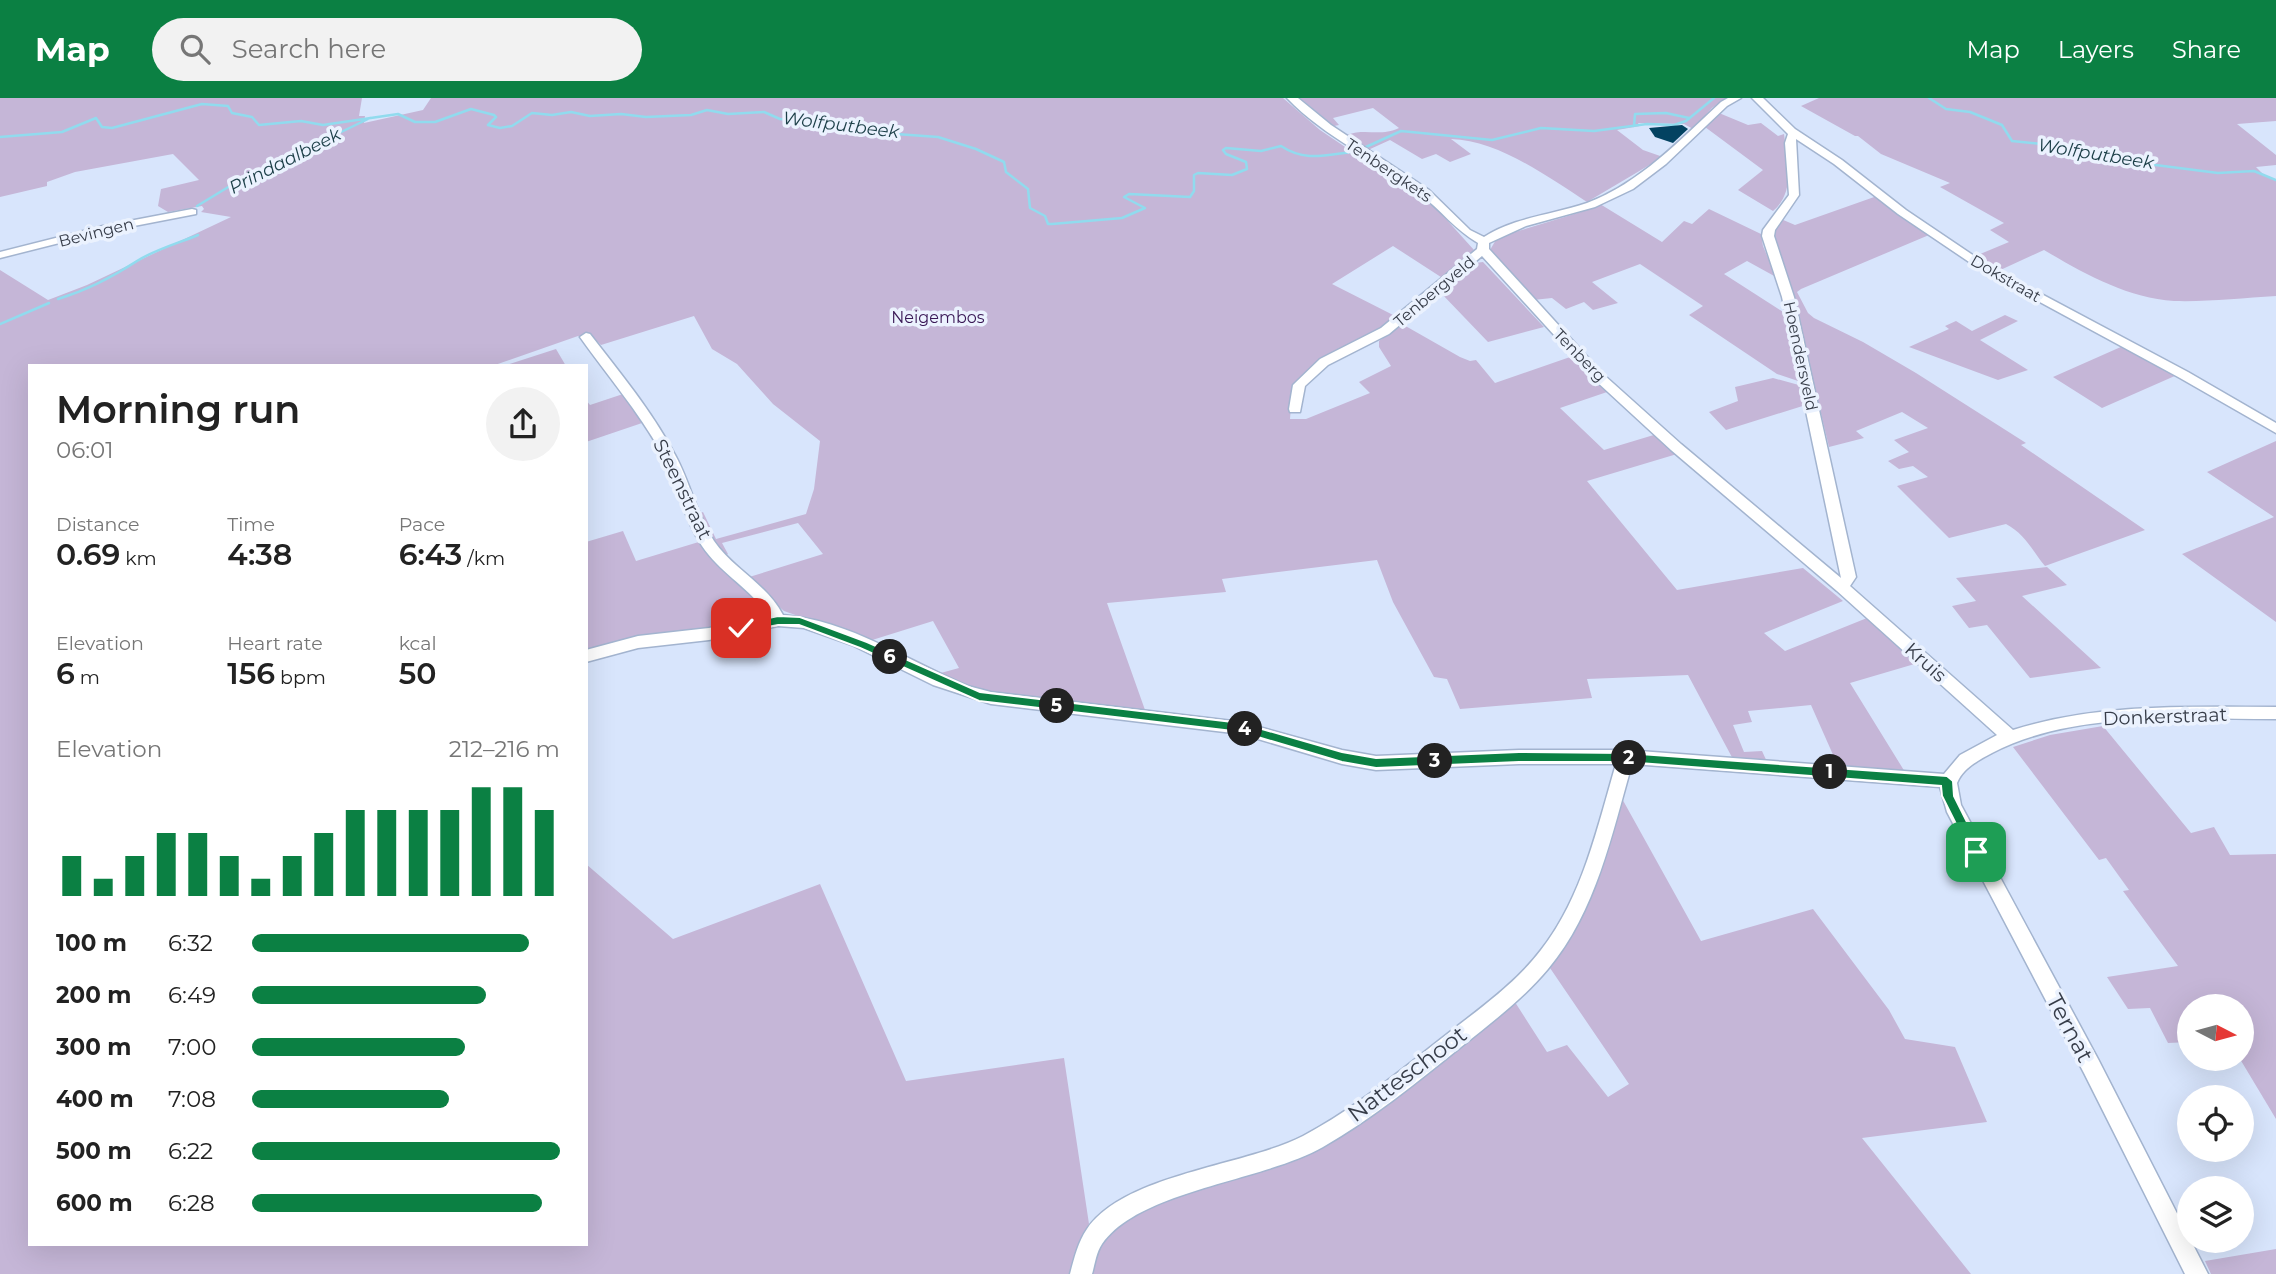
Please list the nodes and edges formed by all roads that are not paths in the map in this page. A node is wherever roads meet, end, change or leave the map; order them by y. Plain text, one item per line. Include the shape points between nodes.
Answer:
1 (1292, 98) edge
2 (1736, 98) edge
3 (1757, 98) edge
4 (1796, 134) junction
5 (192, 212) dead end
6 (1483, 246) junction
7 (0, 255) edge
8 (586, 337) dead end
9 (1295, 410) dead end
10 (2276, 429) edge
11 (1842, 587) junction
12 (778, 621) junction
13 (588, 655) edge
14 (2276, 713) edge
15 (2010, 737) junction
16 (1626, 757) junction
17 (1947, 781) junction
18 (1081, 1274) edge
19 (2197, 1274) edge

1 - 6 street, Tenbergkets via 1425,192
2 - 6 street via 1724,104 1664,163 1593,204 1506,229
3 - 4 street, Dokstraat
4 - 10 street, Dokstraat via 1986,268
4 - 11 street, Hoendersveld via 1790,143 1794,195 1768,236 1788,297 1849,577
5 - 7 street, Bevingen
6 - 9 street, Tenbergveld via 1385,331 1324,362 1299,385
6 - 11 street, Tenberg via 1601,378
8 - 12 street, Steenstraat via 665,448 713,552 768,605
11 - 15 street, Kruis
12 - 13 street via 638,642
12 - 16 street via 800,621 839,635 979,696 1241,728 1376,763
14 - 15 street, Donkerstraat via 2114,716
15 - 17 street, Donkerstraat via 1958,765
16 - 17 street
16 - 18 street, Natteschoot via 1576,911 1549,953 1510,994 1428,1062 1320,1138 1119,1213 1090,1244
17 - 19 street, Ternat via 1953,807

